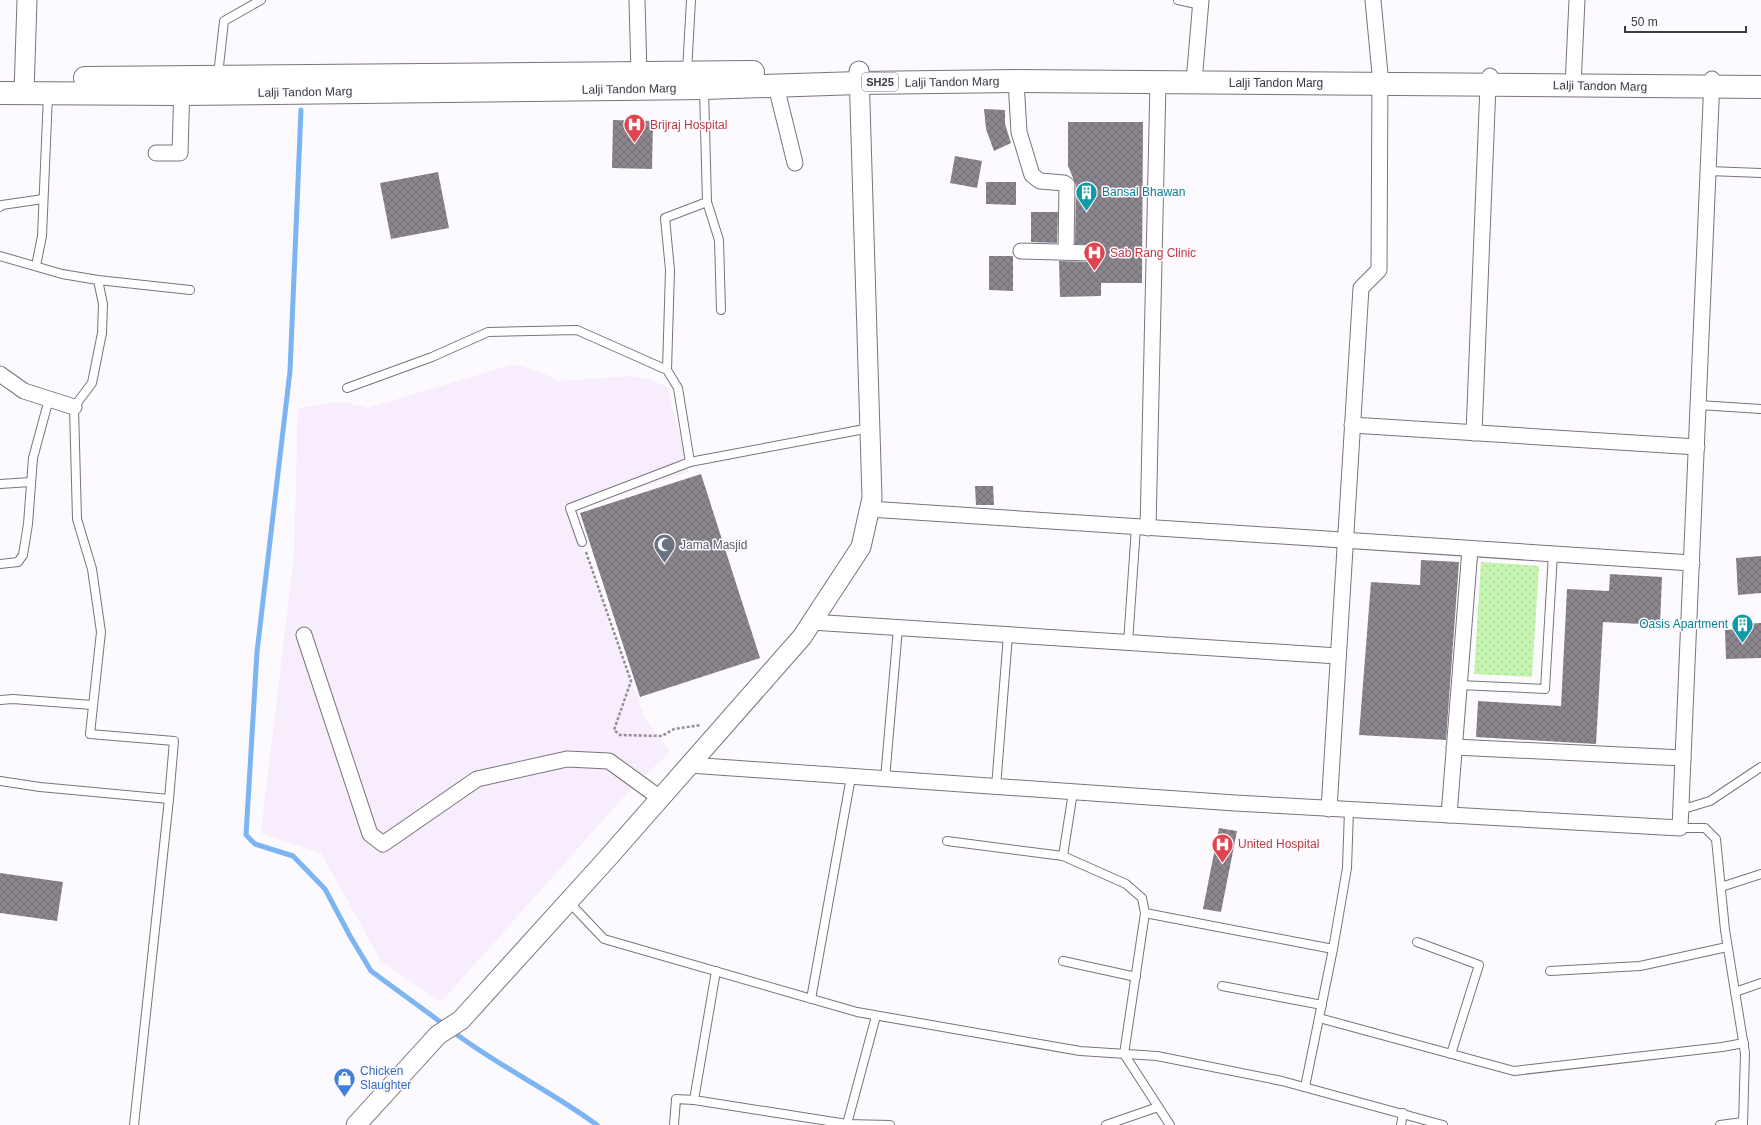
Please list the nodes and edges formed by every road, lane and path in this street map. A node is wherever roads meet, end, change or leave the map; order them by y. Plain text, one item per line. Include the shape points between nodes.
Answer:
1 (27, 0) edge
2 (261, 0) edge
3 (637, 0) edge
4 (691, 0) edge
5 (1178, 0) edge
6 (1373, 0) edge
7 (1577, 0) edge
8 (1201, 3) edge
9 (640, 73) junction
10 (218, 76) junction
11 (859, 77) junction
12 (1195, 77) junction
13 (0, 78) edge
14 (698, 78) junction
15 (1761, 78) edge
16 (1380, 79) junction
17 (1489, 80) junction
18 (1016, 81) junction
19 (1574, 81) junction
20 (468, 82) junction
21 (1158, 82) junction
22 (1712, 82) junction
23 (24, 86) junction
24 (182, 86) junction
25 (776, 86) junction
26 (1761, 87) edge
27 (48, 92) junction
28 (0, 93) edge
29 (156, 153) dead end
30 (795, 163) dead end
31 (1708, 171) junction
32 (1761, 173) edge
33 (43, 199) junction
34 (707, 202) junction
35 (0, 207) edge
36 (1021, 251) dead end
37 (1066, 252) junction
38 (1093, 253) dead end
39 (0, 256) edge
40 (36, 266) junction
41 (98, 280) junction
42 (190, 290) dead end
43 (721, 310) dead end
44 (667, 370) junction
45 (0, 374) edge
46 (347, 388) dead end
47 (48, 398) junction
48 (1698, 405) junction
49 (74, 407) junction
50 (1761, 409) edge
51 (1352, 424) junction
52 (870, 428) junction
53 (1474, 433) junction
54 (1697, 447) junction
55 (690, 462) junction
56 (31, 482) junction
57 (0, 484) edge
58 (870, 509) junction
59 (1142, 528) junction
60 (1345, 541) junction
61 (582, 542) joint
62 (1470, 549) junction
63 (1553, 554) junction
64 (1692, 563) junction
65 (0, 564) edge
66 (811, 622) junction
67 (898, 628) junction
68 (304, 635) dead end
69 (1008, 635) junction
70 (1128, 643) junction
71 (1338, 656) junction
72 (1459, 685) junction
73 (0, 700) edge
74 (92, 705) junction
75 (725, 724) junction
76 (1454, 747) junction
77 (1683, 758) junction
78 (689, 765) junction
79 (1761, 767) edge
80 (851, 777) junction
81 (886, 779) junction
82 (0, 781) edge
83 (996, 787) junction
84 (1073, 792) junction
85 (660, 798) junction
86 (169, 799) junction
87 (1329, 809) junction
88 (1349, 810) junction
89 (1680, 810) junction
90 (1449, 815) junction
91 (1680, 828) junction
92 (947, 841) dead end
93 (1063, 856) junction
94 (1761, 874) edge
95 (1721, 887) junction
96 (568, 901) junction
97 (1145, 913) junction
98 (1417, 942) dead end
99 (1727, 947) junction
100 (1333, 949) junction
101 (1063, 961) dead end
102 (716, 971) junction
103 (1550, 971) dead end
104 (1136, 977) junction
105 (1761, 983) edge
106 (1222, 986) dead end
107 (1735, 992) junction
108 (811, 999) junction
109 (1322, 1005) junction
110 (876, 1016) junction
111 (1319, 1018) junction
112 (1744, 1043) junction
113 (1124, 1054) junction
114 (1451, 1054) junction
115 (1305, 1087) junction
116 (694, 1100) junction
117 (1158, 1107) junction
118 (1403, 1113) junction
119 (847, 1124) edge
120 (1743, 1124) edge
121 (134, 1125) edge
122 (356, 1125) edge
123 (674, 1125) edge
124 (890, 1125) edge
125 (1106, 1125) edge
126 (1170, 1125) edge
127 (1401, 1125) edge
128 (1443, 1125) edge
129 (1720, 1125) edge

1 - 23 street
2 - 10 lane via 224,21
3 - 9 street
4 - 14 lane
5 - 8 lane
6 - 16 street
7 - 19 street
8 - 12 street
9 - 14 main road, Lalji Tandon Marg / SH25
9 - 20 main road, Lalji Tandon Marg / SH25
10 - 20 main road, Lalji Tandon Marg / SH25
10 - 24 main road, Lalji Tandon Marg / SH25
11 - 12 main road, Lalji Tandon Marg / SH25 via 987,70
11 - 14 main road, Lalji Tandon Marg / SH25
11 - 18 main road, Lalji Tandon Marg / SH25
11 - 25 main road, Lalji Tandon Marg / SH25
11 - 52 street
12 - 16 main road, Lalji Tandon Marg / SH25
12 - 21 main road, Lalji Tandon Marg / SH25
13 - 23 main road, Lalji Tandon Marg / SH25
14 - 20 main road, Lalji Tandon Marg / SH25
14 - 25 main road, Lalji Tandon Marg / SH25
14 - 34 lane
15 - 22 main road, Lalji Tandon Marg / SH25
16 - 17 main road, Lalji Tandon Marg / SH25
16 - 51 street via 1379,270 1361,288
17 - 19 main road, Lalji Tandon Marg / SH25
17 - 53 street
18 - 21 main road, Lalji Tandon Marg / SH25
18 - 37 street via 1019,132 1032,175 1040,181 1064,183 1067,186
19 - 22 main road, Lalji Tandon Marg / SH25
20 - 24 main road, Lalji Tandon Marg / SH25
21 - 59 street
22 - 26 main road, Lalji Tandon Marg / SH25
22 - 31 street
23 - 24 main road, Lalji Tandon Marg / SH25
23 - 27 main road, Lalji Tandon Marg / SH25
23 - 28 main road, Lalji Tandon Marg / SH25
24 - 27 main road, Lalji Tandon Marg / SH25
24 - 29 street via 180,154
25 - 30 street
27 - 33 lane
31 - 32 lane
31 - 48 street
33 - 35 lane
33 - 40 lane via 42,236
34 - 43 lane via 719,240
34 - 44 lane via 665,218 670,270
36 - 37 street
37 - 38 street
39 - 40 lane
40 - 41 lane via 62,274
41 - 42 lane
41 - 49 lane via 103,304 102,332 92,383
44 - 46 lane via 577,330 488,332 432,357
44 - 55 lane via 678,388
45 - 47 street via 24,390
47 - 49 street
47 - 56 lane via 33,458
48 - 50 lane
48 - 54 street
49 - 74 lane via 77,519 92,569 101,632
51 - 53 street
51 - 60 street
52 - 55 lane
52 - 58 street
53 - 54 street
54 - 64 street
55 - 61 lane via 570,508
56 - 57 lane
56 - 65 lane via 23,555 18,562
58 - 59 street
58 - 66 street via 861,547
59 - 60 street
59 - 70 lane
60 - 62 street
60 - 71 street
61 - 75 path via 611,618 631,681 614,730 620,734 662,736 674,729
62 - 63 street
62 - 72 street
63 - 64 street
63 - 72 lane via 1545,689
64 - 77 street
66 - 67 street
66 - 75 street via 802,636
67 - 69 street
67 - 81 lane
68 - 85 street via 370,834 383,844 477,779 567,759 609,761
69 - 70 street
69 - 83 lane
70 - 71 street
71 - 87 street
72 - 76 street
73 - 74 lane
74 - 86 lane via 90,734 174,741
75 - 78 street
76 - 77 street
76 - 90 street
77 - 89 street
78 - 80 street
78 - 85 street
79 - 89 lane via 1710,801
80 - 81 street
80 - 108 lane
81 - 83 street
82 - 86 lane
83 - 84 street
84 - 87 street
84 - 93 lane
85 - 96 street
86 - 121 lane
87 - 88 street
88 - 90 street
88 - 100 lane via 1347,868
89 - 91 street
90 - 91 street
91 - 95 lane via 1705,828 1716,840
92 - 93 lane
93 - 97 lane via 1126,884 1142,898
94 - 95 lane
95 - 99 lane
96 - 102 lane via 604,940
96 - 122 street via 461,1020 438,1035
97 - 100 lane
97 - 104 lane
98 - 114 lane via 1479,966
99 - 103 lane via 1640,966
99 - 107 lane
100 - 109 lane
101 - 104 lane
102 - 108 lane
102 - 116 lane
104 - 113 lane
105 - 107 lane
106 - 109 lane
107 - 112 lane
108 - 110 lane
109 - 111 lane
110 - 113 lane via 1080,1052
110 - 119 lane
111 - 114 lane
111 - 115 lane
112 - 114 lane via 1514,1071
112 - 120 lane
113 - 115 lane via 1157,1056
113 - 117 lane
115 - 118 lane
116 - 119 lane
116 - 123 lane via 676,1099
117 - 125 lane
117 - 126 lane
118 - 127 lane
118 - 128 lane
119 - 124 lane
120 - 129 lane

